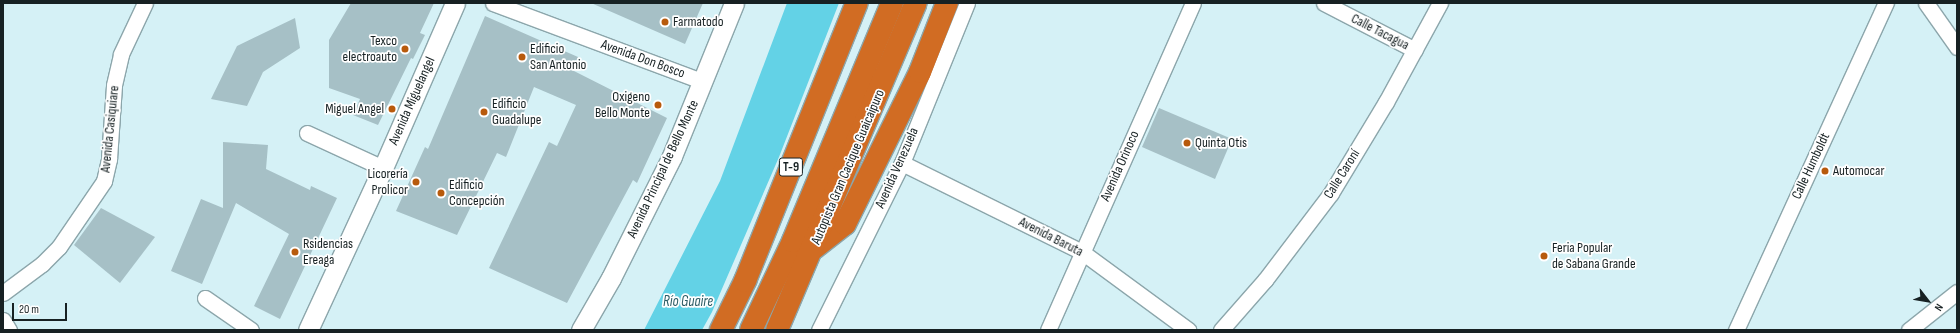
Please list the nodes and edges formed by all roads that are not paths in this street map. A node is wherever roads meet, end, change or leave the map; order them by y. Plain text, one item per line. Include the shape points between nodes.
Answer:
1 (145, 3) edge
2 (455, 3) edge
3 (493, 3) edge
4 (734, 3) edge
5 (857, 3) edge
6 (892, 3) edge
7 (916, 3) edge
8 (947, 3) edge
9 (967, 3) edge
10 (1193, 3) edge
11 (1324, 3) edge
12 (1440, 3) edge
13 (1886, 3) edge
14 (1926, 3) edge
15 (1957, 47) edge
16 (1415, 50) junction
17 (702, 81) junction
18 (307, 133) dead end
19 (902, 163) junction
20 (383, 168) junction
21 (813, 249) junction
22 (1082, 252) junction
23 (1957, 292) edge
24 (3, 293) edge
25 (205, 298) dead end
26 (3, 320) edge
27 (9, 330) edge
28 (252, 330) edge
29 (308, 330) edge
30 (581, 330) edge
31 (721, 330) edge
32 (751, 330) edge
33 (777, 330) edge
34 (819, 330) edge
35 (1048, 330) edge
36 (1188, 330) edge
37 (1221, 330) edge
38 (1736, 330) edge
39 (1910, 330) edge

1 - 24 street, Avenida Casiquiare via 121,54 114,85 109,159 104,181 59,247 42,264
2 - 20 street, Avenida Miguelangel
3 - 17 street, Avenida Don Bosco
4 - 17 street, Avenida Principal de Bello Monte
5 - 31 highway, T-9 via 745,281
6 - 32 highway via 793,241
7 - 21 highway, Autopista Gran Cacique Guaicaipuro
8 - 21 highway via 920,72 844,224
9 - 19 street, Avenida Venezuela
10 - 22 street, Avenida Orinoco
11 - 16 street, Calle Tacagua
12 - 16 street, Calle Caroní
13 - 38 street, Calle Humboldt
14 - 15 street
16 - 37 street, Calle Caroní via 1331,193 1265,280
17 - 30 street, Avenida Principal de Bello Monte via 672,156 647,208
18 - 20 street
19 - 22 street, Avenida Baruta
19 - 34 street, Avenida Venezuela
20 - 29 street, Avenida Miguelangel
21 - 33 highway, Autopista Gran Cacique Guaicaipuro
22 - 35 street, Avenida Orinoco
22 - 36 street, Avenida Baruta
23 - 39 street
25 - 28 street
26 - 27 street

